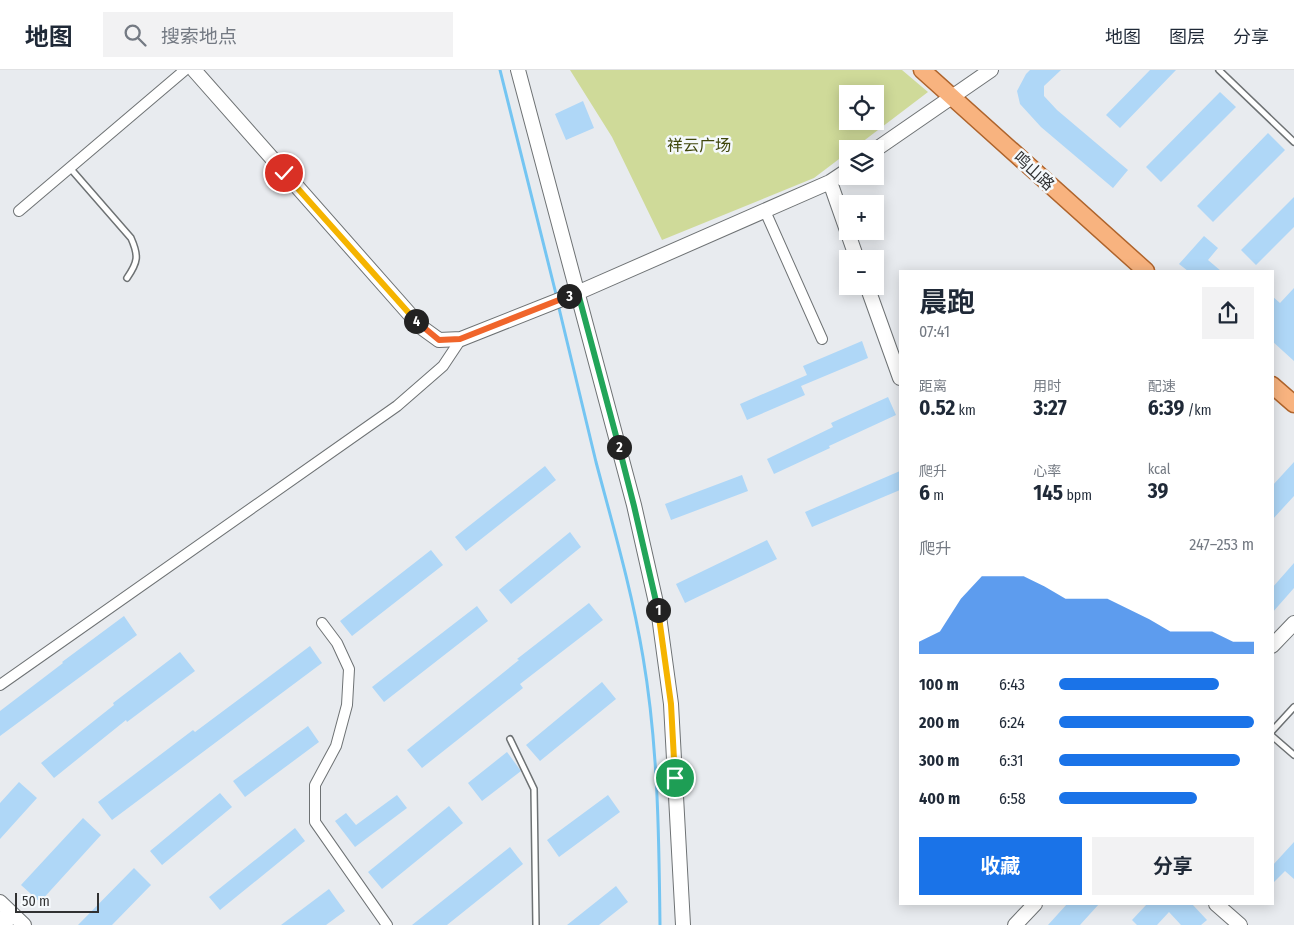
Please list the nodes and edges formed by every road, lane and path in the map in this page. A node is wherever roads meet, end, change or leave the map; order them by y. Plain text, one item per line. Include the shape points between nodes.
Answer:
1 (185, 70) edge
2 (194, 70) edge
3 (518, 70) edge
4 (922, 70) edge
5 (991, 70) edge
6 (1219, 70) edge
7 (951, 97) junction
8 (1294, 142) edge
9 (884, 144) edge
10 (70, 168) junction
11 (839, 176) edge
12 (830, 182) junction
13 (20, 211) dead end
14 (766, 211) junction
15 (854, 250) edge
16 (1145, 270) edge
17 (127, 278) dead end
18 (571, 295) junction
19 (870, 295) edge
20 (460, 339) junction
21 (822, 339) dead end
22 (899, 375) edge
23 (1274, 387) edge
24 (1294, 404) edge
25 (322, 623) dead end
26 (1294, 623) edge
27 (1274, 644) edge
28 (0, 685) edge
29 (1294, 707) edge
30 (1274, 729) edge
31 (1274, 738) edge
32 (510, 739) dead end
33 (1294, 756) edge
34 (0, 902) edge
35 (1034, 905) edge
36 (1217, 905) edge
37 (0, 919) edge
38 (6, 925) edge
39 (24, 925) edge
40 (387, 925) edge
41 (536, 925) edge
42 (683, 925) edge
43 (1015, 925) edge
44 (1240, 925) edge

1 - 10 street
2 - 20 street via 421,327 439,340
3 - 18 street
4 - 7 main road, 鸣山路
5 - 7 street
6 - 8 lane
7 - 9 street
7 - 16 main road, 鸣山路
10 - 13 street
10 - 17 lane via 131,238 137,252 136,266
11 - 12 street
12 - 14 street
12 - 15 street
14 - 18 street
14 - 21 street
18 - 20 street
18 - 42 street via 634,506 659,616 671,704
19 - 22 street
20 - 28 street via 443,366 396,406
23 - 24 main road
25 - 40 street via 337,642 349,668 347,705 336,746 316,785 315,822
26 - 27 street
29 - 30 lane
31 - 33 lane
32 - 41 lane via 534,789
34 - 39 street
35 - 43 street
36 - 44 street
37 - 38 street

